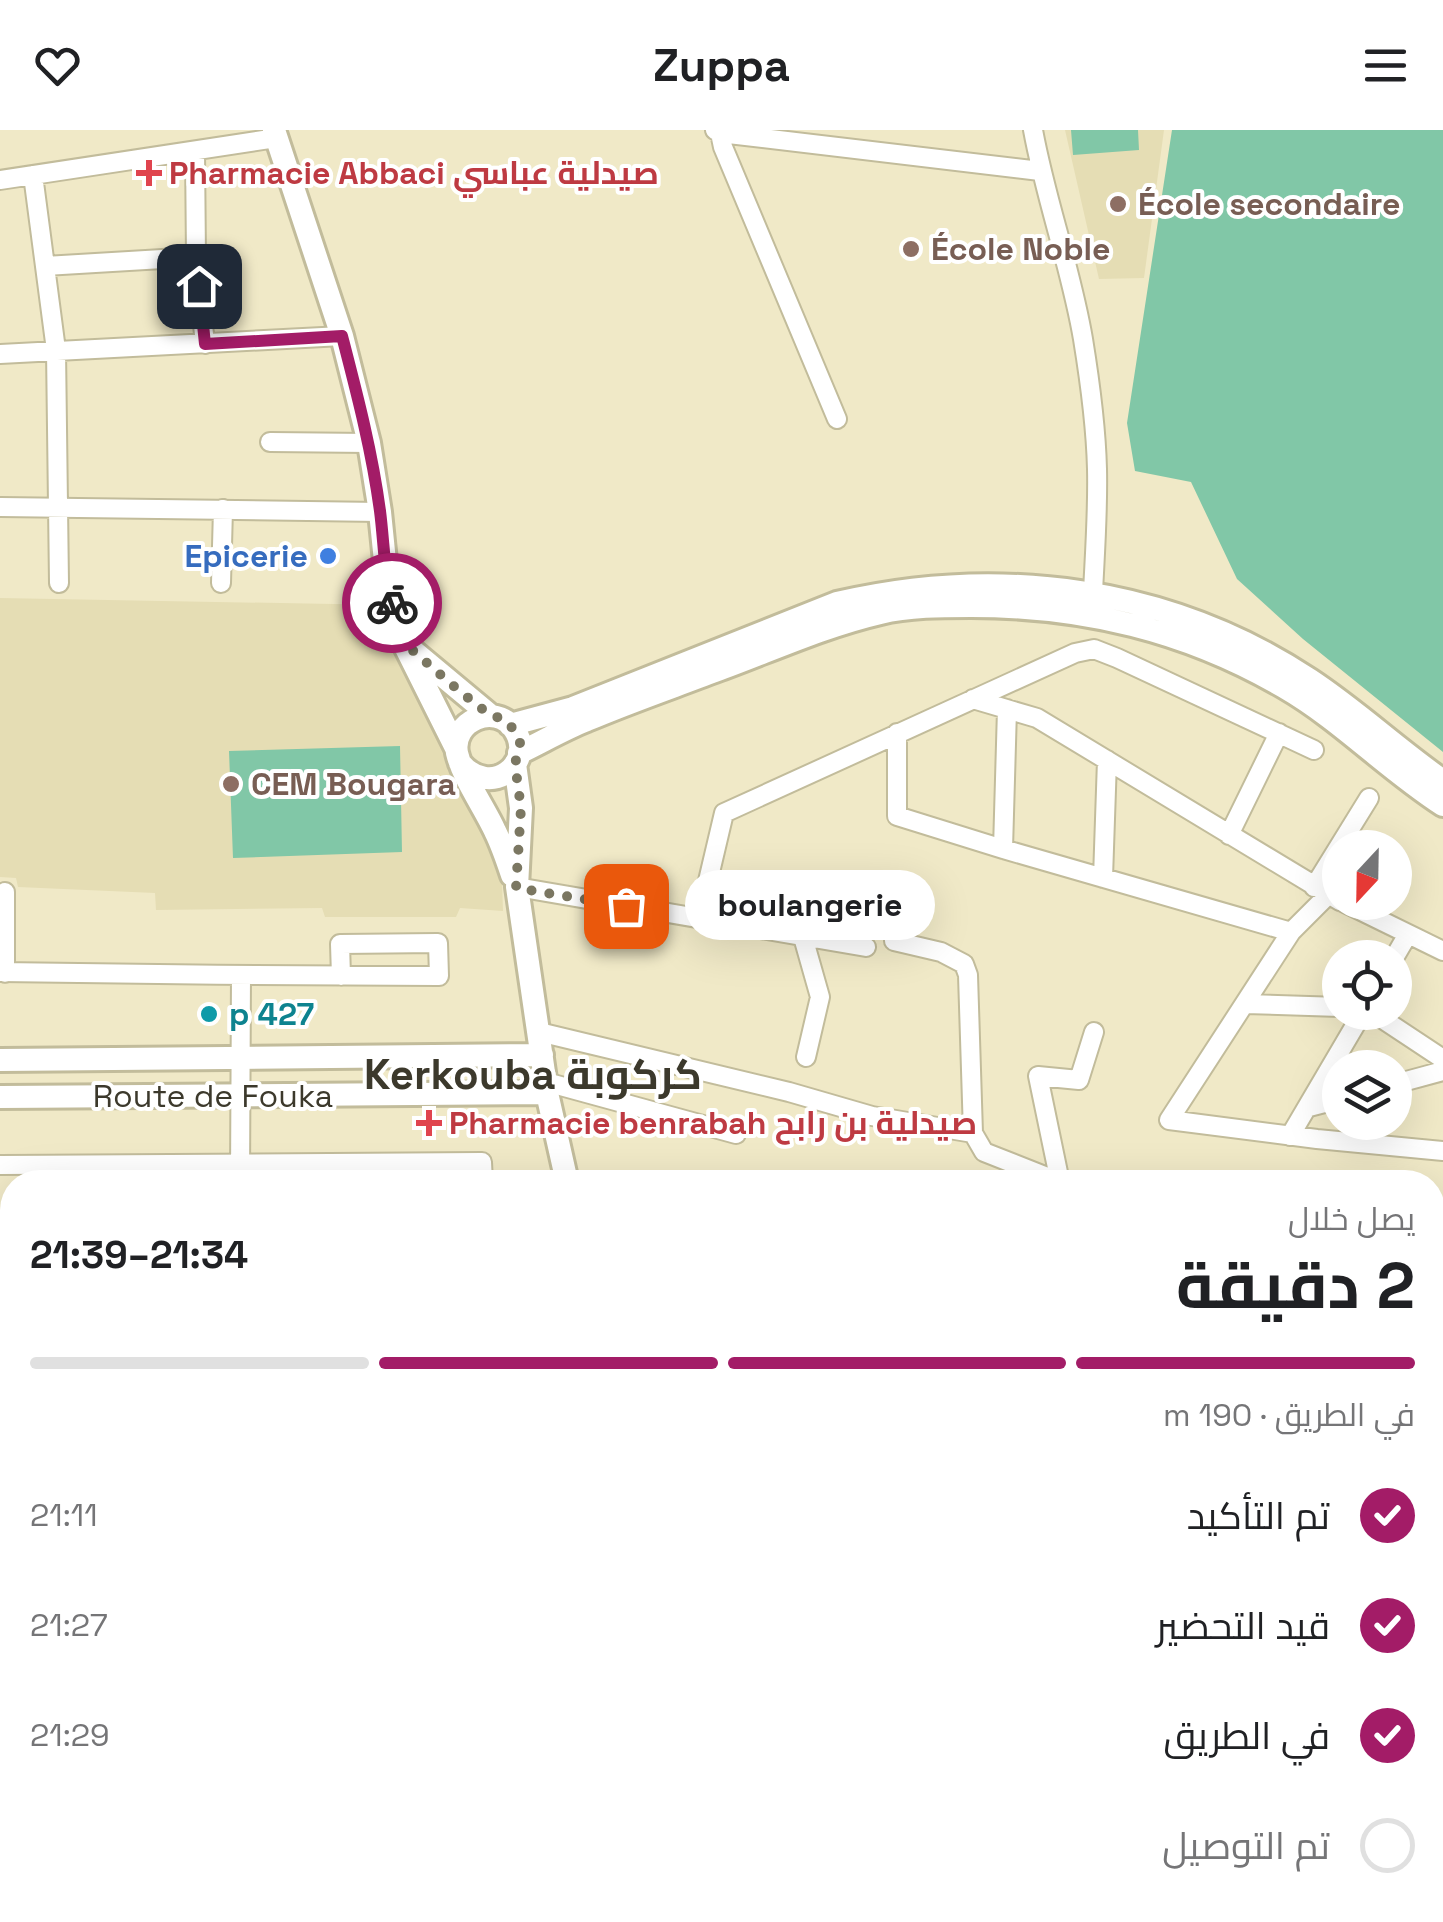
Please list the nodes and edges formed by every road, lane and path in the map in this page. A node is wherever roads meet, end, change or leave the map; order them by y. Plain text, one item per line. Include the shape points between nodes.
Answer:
1 (1032, 130) edge
2 (718, 132) edge
3 (275, 134) edge
4 (793, 135) edge
5 (195, 151) junction
6 (1040, 171) junction
7 (33, 174) junction
8 (0, 180) edge
9 (196, 257) junction
10 (45, 266) junction
11 (342, 336) junction
12 (205, 344) junction
13 (56, 350) junction
14 (0, 354) edge
15 (836, 419) dead end
16 (270, 442) dead end
17 (369, 443) junction
18 (0, 507) edge
19 (59, 508) junction
20 (222, 509) junction
21 (380, 512) junction
22 (59, 583) dead end
23 (222, 583) dead end
24 (1093, 592) junction
25 (403, 642) junction
26 (972, 699) junction
27 (1008, 709) junction
28 (501, 720) junction
29 (896, 733) junction
30 (1278, 733) junction
31 (1314, 750) dead end
32 (458, 756) junction
33 (517, 758) junction
34 (1107, 760) junction
35 (1443, 781) edge
36 (1369, 798) dead end
37 (1443, 804) edge
38 (1357, 830) edge
39 (1229, 835) junction
40 (1003, 849) junction
41 (1103, 878) junction
42 (516, 888) junction
43 (1322, 891) edge
44 (4, 892) dead end
45 (1322, 904) edge
46 (894, 908) dead end
47 (699, 919) junction
48 (1380, 920) edge
49 (1291, 932) junction
50 (1408, 934) junction
51 (802, 936) junction
52 (1404, 940) edge
53 (866, 946) dead end
54 (1443, 951) edge
55 (2, 972) edge
56 (242, 976) junction
57 (341, 976) junction
58 (1245, 1004) junction
59 (1322, 1006) edge
60 (1353, 1030) edge
61 (1399, 1030) edge
62 (1094, 1032) dead end
63 (540, 1044) junction
64 (806, 1057) dead end
65 (241, 1058) junction
66 (1443, 1059) edge
67 (0, 1060) edge
68 (1443, 1071) edge
69 (1412, 1079) edge
70 (546, 1088) junction
71 (241, 1095) junction
72 (0, 1097) edge
73 (1322, 1104) edge
74 (1309, 1107) junction
75 (973, 1133) junction
76 (736, 1134) dead end
77 (1290, 1136) junction
78 (1443, 1150) edge
79 (0, 1166) edge
80 (137, 1170) edge
81 (240, 1170) edge
82 (306, 1170) edge
83 (482, 1170) edge
84 (565, 1170) edge
85 (1030, 1170) edge
86 (1058, 1170) edge

1 - 6 street
2 - 4 street
2 - 15 street
3 - 5 street
3 - 11 main road
4 - 6 street
5 - 7 street
5 - 9 street
6 - 24 street via 1065,259 1091,398 1097,469
7 - 8 street
7 - 10 street
9 - 10 street
9 - 12 street
10 - 13 street
11 - 12 street
11 - 17 main road
12 - 13 street
13 - 14 street
13 - 19 street
16 - 17 street
17 - 21 main road
18 - 19 street
19 - 20 street
19 - 22 street
20 - 21 street
20 - 23 street
21 - 25 main road via 386,581
24 - 28 main road via 1019,585 878,593 787,621 573,708
24 - 35 main road via 1184,616 1280,661
25 - 28 main road
25 - 32 main road
26 - 27 street
26 - 29 street
26 - 30 street via 1094,650
27 - 34 street via 1037,718
27 - 40 street
28 - 32 main road via 470,721 458,738
28 - 33 main road via 516,733
29 - 40 street via 897,816
29 - 47 street via 724,813
30 - 31 street
30 - 39 street
32 - 33 main road via 477,777 488,779 508,772
32 - 42 main road
33 - 37 main road via 586,720 838,625 916,608 1020,606 1126,622 1222,655 1323,713
33 - 42 main road
34 - 39 street
34 - 41 street
36 - 38 street
39 - 43 street
40 - 41 street
41 - 49 street
42 - 47 street
42 - 63 main road
44 - 55 street
45 - 49 street
46 - 75 street via 894,941 942,952 964,964 968,975
47 - 51 street
48 - 50 street
49 - 58 street
50 - 52 street
50 - 54 street
51 - 53 street
51 - 64 street via 820,998
55 - 56 street
56 - 57 street
56 - 65 street
57 - 57 street via 340,944 438,943 439,976
58 - 59 street
58 - 77 street via 1169,1120
60 - 74 street
61 - 66 street
62 - 86 street via 1080,1080 1038,1076
63 - 65 main road, Route de Fouka
63 - 70 main road
63 - 75 street
65 - 67 main road, Route de Fouka
65 - 71 street
68 - 69 street
70 - 71 main road, Route de Fouka
70 - 76 street
70 - 84 main road
71 - 72 main road, Route de Fouka
71 - 81 street
73 - 74 street
74 - 77 street
75 - 85 street via 984,1152
77 - 78 street
79 - 80 street
82 - 83 street via 482,1162

